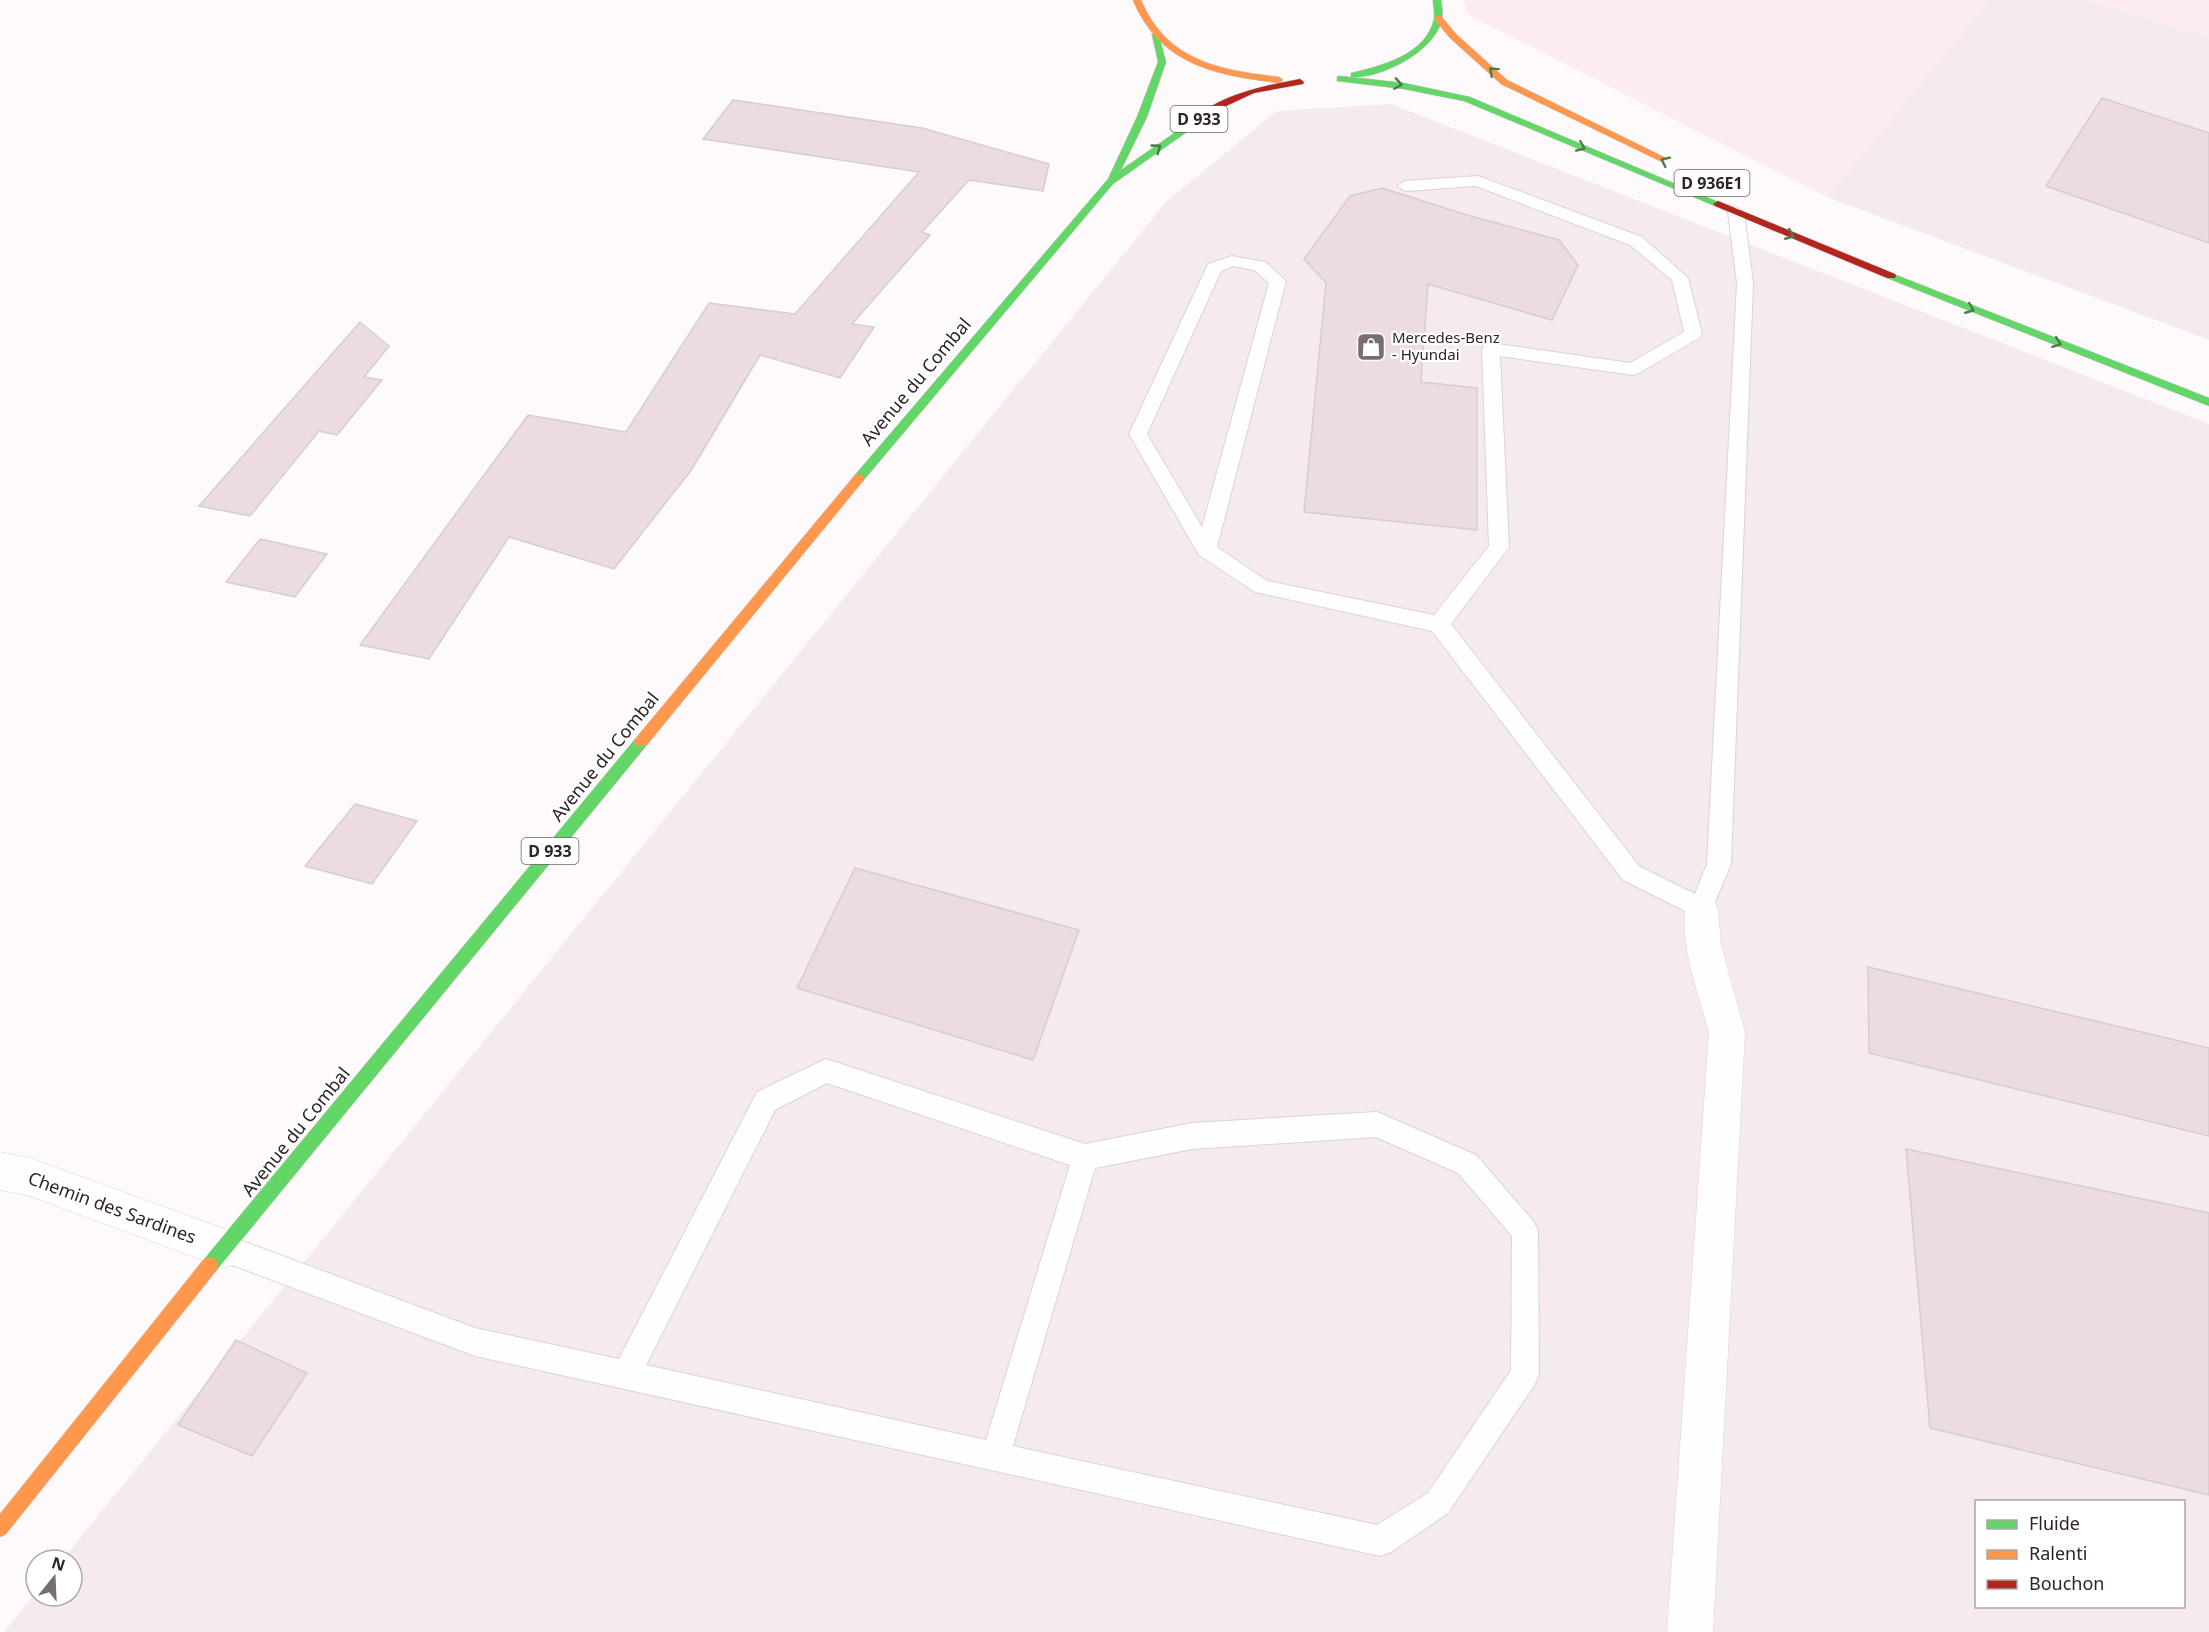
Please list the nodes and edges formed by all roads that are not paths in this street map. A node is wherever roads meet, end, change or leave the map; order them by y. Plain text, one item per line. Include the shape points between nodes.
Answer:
1 (1137, 0) edge
2 (1437, 0) edge
3 (1438, 18) junction
4 (1155, 36) junction
5 (1680, 168) dead end
6 (1110, 182) junction
7 (1405, 186) dead end
8 (1736, 212) junction
9 (2209, 402) edge
10 (1206, 550) junction
11 (1439, 624) junction
12 (1701, 909) junction
13 (1084, 1157) junction
14 (0, 1171) edge
15 (224, 1248) junction
16 (626, 1375) junction
17 (995, 1457) junction
18 (0, 1528) edge
19 (1689, 1632) edge

1 - 4 main road via 1142,17
2 - 3 main road
5 -> 3 main road, D 936E1 via 1504,82
3 -> 8 main road, D 936E1 via 1428,38 1407,56 1377,70 1335,79 1426,88 1467,99
4 - 6 main road, D 933 via 1162,62 1142,117
6 -> 4 main road, D 933 via 1219,106 1252,91 1305,82 1257,79 1216,69 1181,54
6 - 15 main road, Avenue du Combal / D 933 via 853,484
7 - 11 lane via 1478,181 1636,241 1680,278 1693,334 1633,369 1491,349 1499,547
8 -> 9 main road, D 936E1 via 2014,327
8 - 12 lane via 1745,283 1719,864
10 - 10 lane via 1138,434 1214,268 1232,261 1259,266 1278,282
10 - 11 lane via 1262,587
11 - 12 lane via 1630,873
12 - 19 street via 1704,945 1727,1032
13 - 16 lane via 826,1071 766,1101
13 - 17 lane
13 - 17 lane via 1192,1136 1377,1124 1467,1164 1525,1231 1525,1374 1438,1503 1380,1541
14 - 15 street, Chemin des Sardines via 30,1177
15 - 16 lane via 475,1342
15 - 18 main road, Avenue du Combal / D 933
16 - 17 lane

